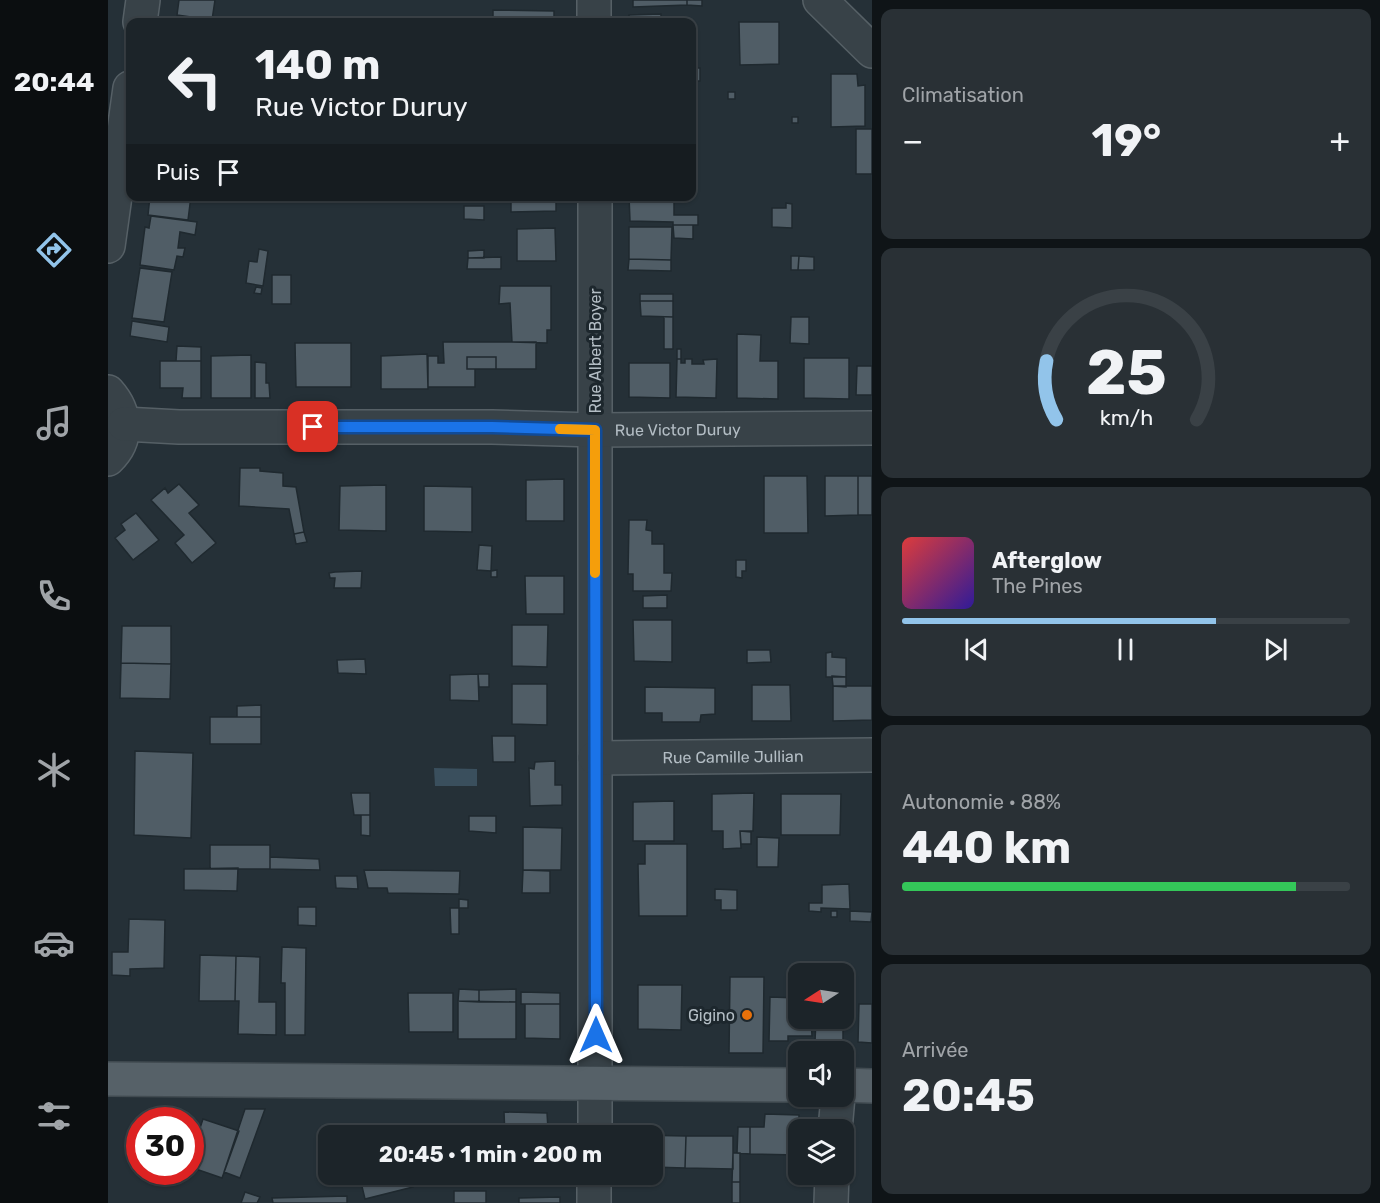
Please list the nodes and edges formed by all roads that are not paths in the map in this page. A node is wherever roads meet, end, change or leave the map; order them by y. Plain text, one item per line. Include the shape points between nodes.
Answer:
1 (143, 0) edge
2 (594, 0) edge
3 (820, 0) edge
4 (141, 18) edge
5 (594, 18) edge
6 (872, 51) edge
7 (126, 117) edge
8 (595, 201) edge
9 (108, 246) edge
10 (108, 392) edge
11 (124, 424) junction
12 (872, 428) edge
13 (595, 430) junction
14 (108, 459) edge
15 (872, 755) edge
16 (595, 758) junction
17 (108, 1079) edge
18 (595, 1082) junction
19 (788, 1085) edge
20 (854, 1085) edge
21 (872, 1086) edge
22 (595, 1125) edge
23 (594, 1185) edge
24 (832, 1185) edge
25 (594, 1203) edge
26 (831, 1203) edge

1 - 4 street
2 - 5 street
3 - 6 street
7 - 9 street
8 - 13 street, Rue Albert Boyer
10 - 11 street via 121,411
11 - 13 street, Rue Victor Duruy
11 - 14 street via 118,447
12 - 13 street, Rue Victor Duruy
13 - 16 street, Rue Albert Boyer
15 - 16 street, Rue Camille Jullian
16 - 18 street, Rue Albert Boyer
17 - 18 main road
18 - 19 main road
18 - 22 street, Rue Albert Boyer
20 - 21 main road
23 - 25 street
24 - 26 street

